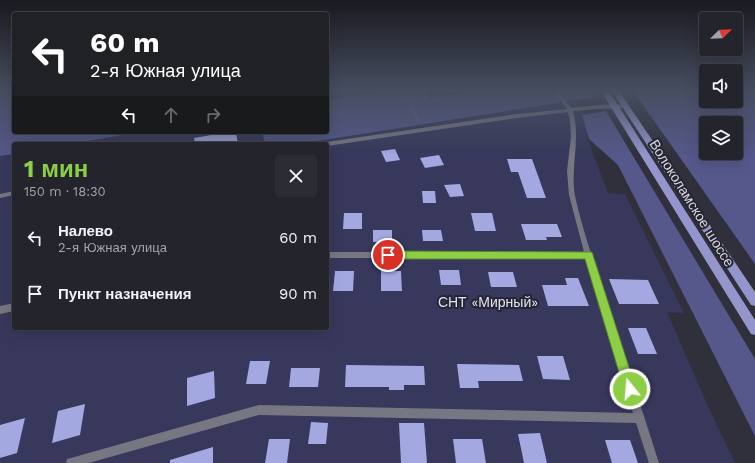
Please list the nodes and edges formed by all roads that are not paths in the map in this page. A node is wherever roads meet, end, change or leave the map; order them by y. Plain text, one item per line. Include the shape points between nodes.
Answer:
1 (550, 113) edge
2 (570, 113) edge
3 (618, 113) edge
4 (630, 113) edge
5 (329, 144) edge
6 (12, 193) edge
7 (0, 196) edge
8 (329, 255) edge
9 (588, 255) junction
10 (755, 301) edge
11 (12, 307) edge
12 (0, 310) edge
13 (755, 330) edge
14 (639, 418) junction
15 (71, 463) edge
16 (654, 463) edge

1 - 5 lane
2 - 9 lane via 574,137 570,171 572,195
3 - 13 main road, Волоколамское шоссе
4 - 10 main road, Волоколамское шоссе
6 - 7 lane
8 - 9 lane
9 - 14 lane
11 - 12 lane
14 - 15 lane via 259,410
14 - 16 lane

